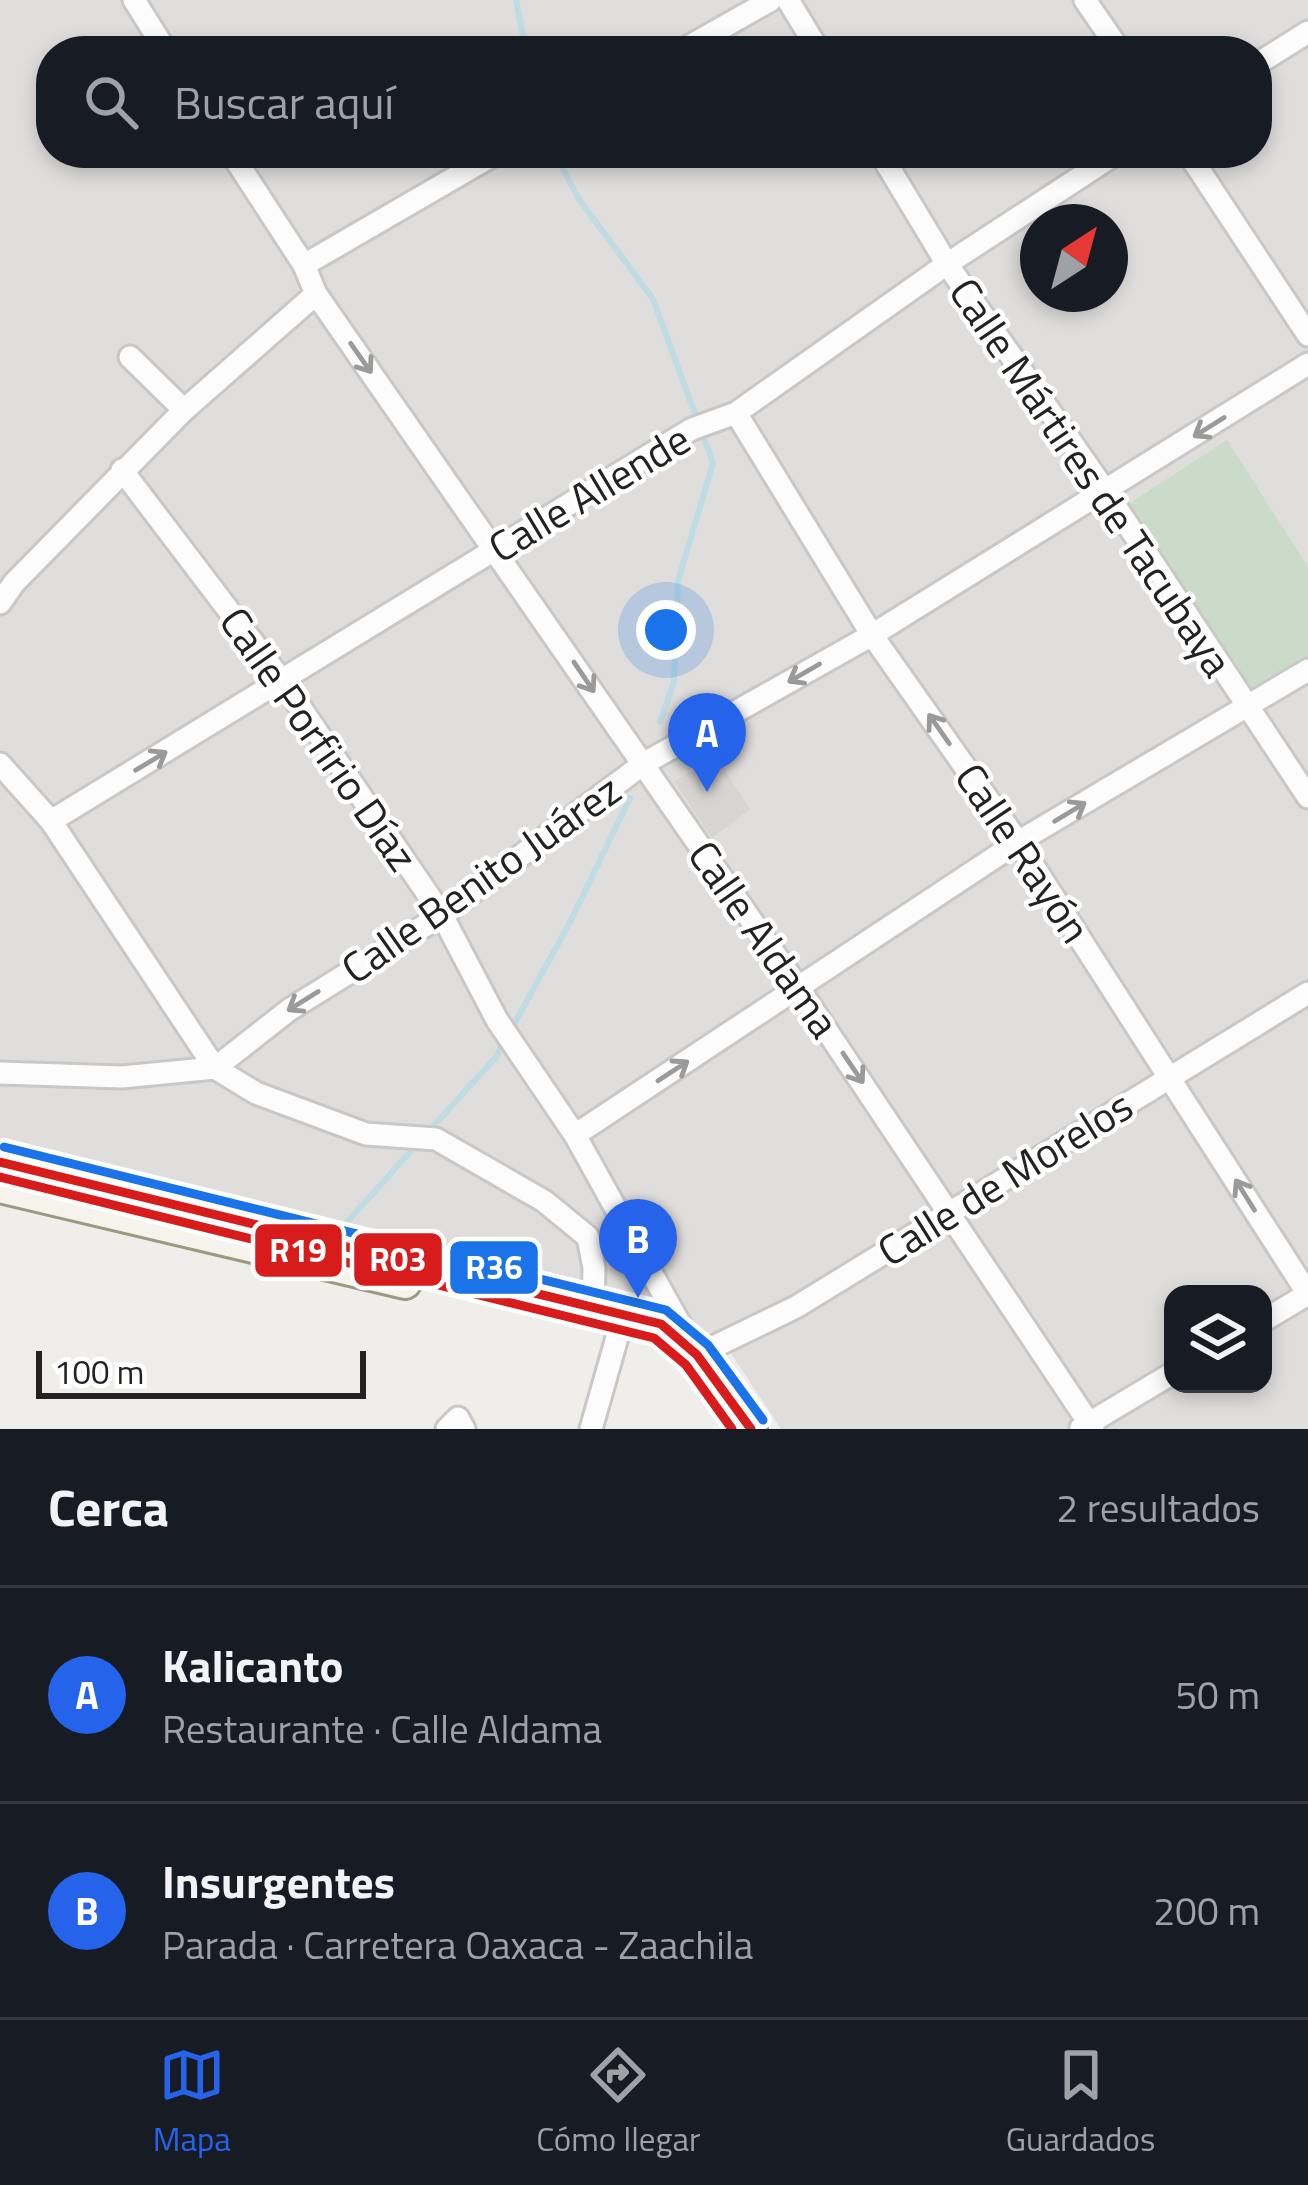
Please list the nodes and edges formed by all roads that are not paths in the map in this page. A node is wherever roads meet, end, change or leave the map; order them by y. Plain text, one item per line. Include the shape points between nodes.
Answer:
1 (134, 0) edge
2 (771, 0) edge
3 (788, 0) edge
4 (1085, 0) edge
5 (1308, 32) edge
6 (157, 36) edge
7 (707, 36) edge
8 (810, 36) edge
9 (1110, 36) edge
10 (1272, 55) edge
11 (241, 168) edge
12 (471, 168) edge
13 (889, 168) edge
14 (1094, 168) edge
15 (1198, 168) edge
16 (304, 265) junction
17 (946, 265) junction
18 (316, 295) junction
19 (1308, 335) edge
20 (130, 357) dead end
21 (1308, 364) edge
22 (184, 410) junction
23 (727, 416) junction
24 (122, 470) junction
25 (1106, 492) junction
26 (496, 548) junction
27 (0, 603) edge
28 (872, 634) junction
29 (1308, 670) edge
30 (283, 682) junction
31 (1246, 707) junction
32 (0, 764) edge
33 (643, 764) junction
34 (1308, 797) edge
35 (51, 821) junction
36 (1018, 842) junction
37 (442, 915) junction
38 (799, 989) junction
39 (1308, 993) edge
40 (215, 1068) junction
41 (0, 1073) edge
42 (1169, 1075) junction
43 (575, 1135) junction
44 (0, 1162) edge
45 (0, 1187) edge
46 (951, 1213) junction
47 (1308, 1294) edge
48 (593, 1308) junction
49 (1272, 1316) edge
50 (618, 1334) junction
51 (697, 1355) junction
52 (1164, 1379) edge
53 (1087, 1427) edge
54 (591, 1429) edge
55 (751, 1429) edge

1 - 6 street
2 - 7 street
3 - 8 street
4 - 9 street
5 - 10 street
11 - 16 street, Calle Aldama
12 - 16 street
13 - 17 street, Calle Mártires de Tacubaya
14 - 17 street, Calle Allende
15 - 19 street
16 - 18 street, Calle Aldama
17 - 23 street, Calle Allende
17 - 25 street, Calle Mártires de Tacubaya
18 - 22 street
18 -> 26 street, Calle Aldama
20 - 22 street
21 -> 25 street, Calle Benito Juárez
22 - 24 street
23 - 26 street, Calle Allende via 692,429
23 - 28 street, Calle Rayón
24 - 27 street
24 - 30 street, Calle Porfirio Díaz
25 - 28 street, Calle Benito Juárez
25 - 31 street, Calle Mártires de Tacubaya
26 - 30 street, Calle Allende
26 -> 33 street, Calle Aldama
28 -> 33 street, Calle Benito Juárez
36 -> 28 street, Calle Rayón
29 - 31 street
35 -> 30 street, Calle Allende
30 - 37 street, Calle Porfirio Díaz
31 - 34 street, Calle Mártires de Tacubaya
36 -> 31 street
32 - 35 street
33 - 37 street, Calle Benito Juárez
33 - 38 street, Calle Aldama
35 - 40 street
36 - 38 street
36 - 42 street, Calle Rayón
37 -> 40 street, Calle Benito Juárez via 289,1010
37 - 43 street, Calle Porfirio Díaz via 497,1020
43 -> 38 street
38 -> 46 street, Calle Aldama
39 - 42 street, Calle de Morelos
40 - 41 street via 122,1077
40 - 48 street via 256,1093 366,1134 436,1139 544,1202 588,1237
42 - 46 street, Calle de Morelos
47 -> 42 street, Calle Rayón
43 - 51 street
44 - 48 main road
45 - 50 main road
46 - 51 street, Calle de Morelos via 796,1307
46 - 53 street, Calle Aldama
47 - 49 street
48 - 51 main road via 661,1324
50 - 51 main road
50 - 54 street
51 - 55 main road
52 - 53 street

